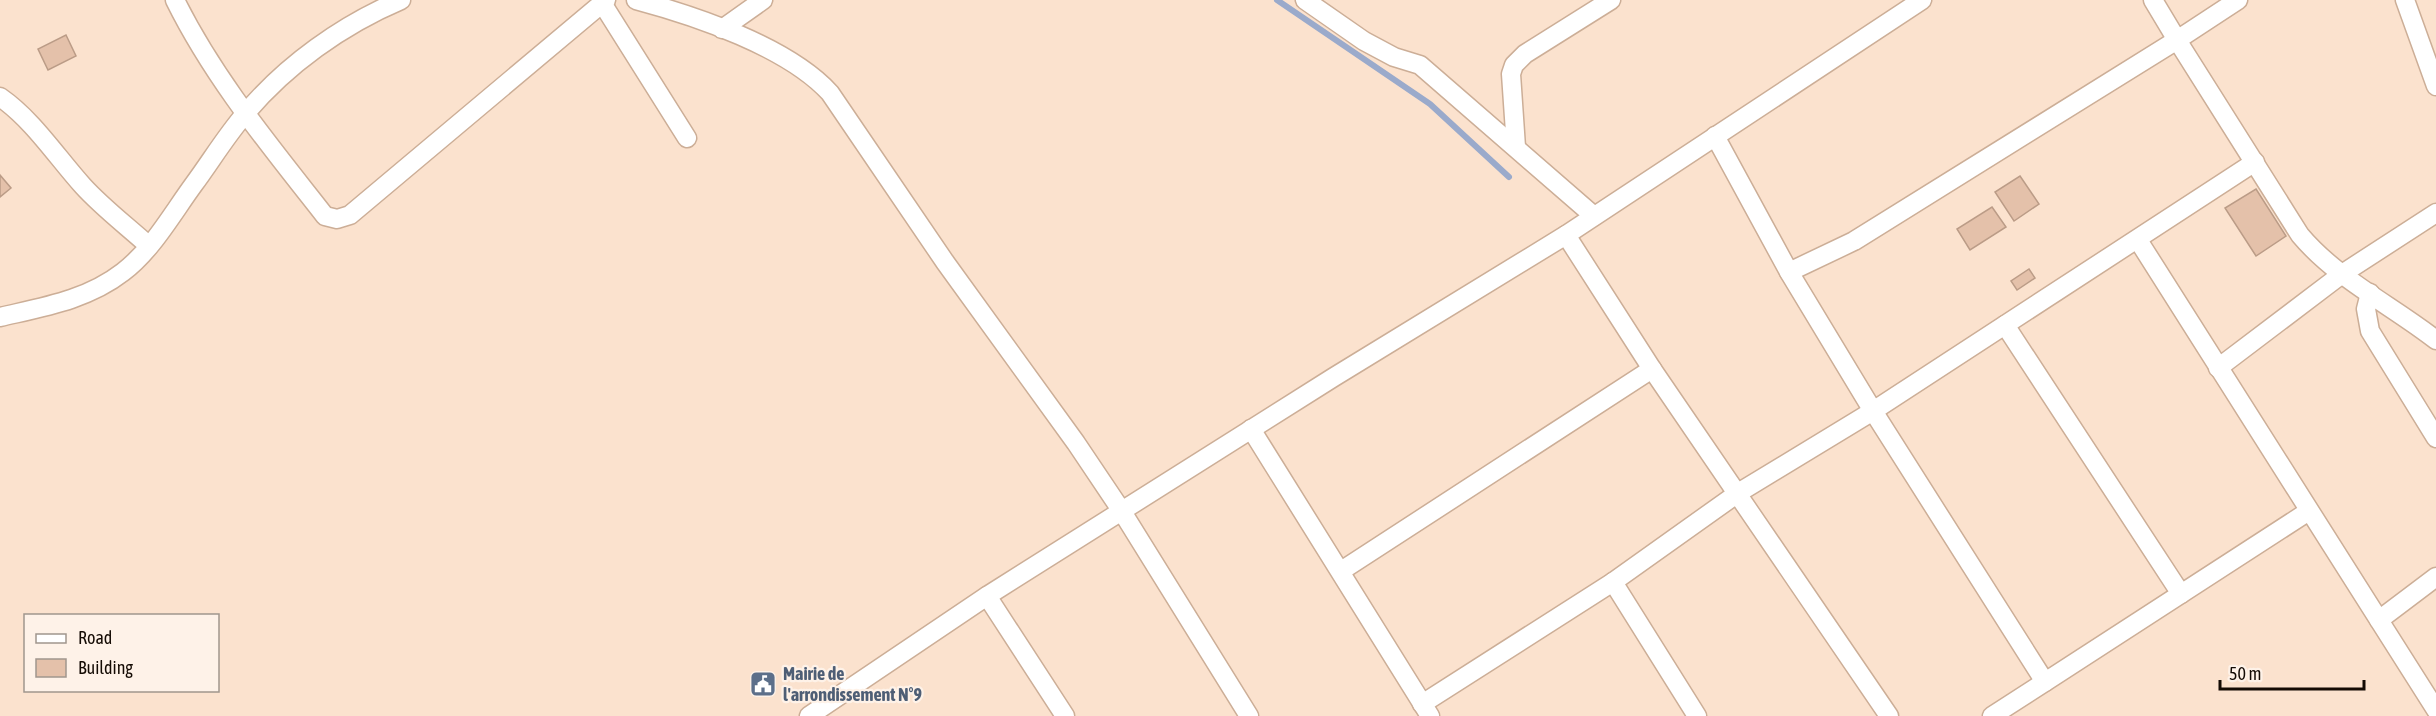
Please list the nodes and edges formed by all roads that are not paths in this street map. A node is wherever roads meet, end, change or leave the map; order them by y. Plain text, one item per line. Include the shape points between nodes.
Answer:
1 (175, 0) edge
2 (401, 0) edge
3 (636, 0) edge
4 (763, 0) edge
5 (1305, 0) edge
6 (1611, 0) edge
7 (1922, 0) edge
8 (2153, 0) edge
9 (2238, 0) edge
10 (2405, 0) edge
11 (604, 2) edge
12 (1903, 5) edge
13 (722, 29) junction
14 (2177, 40) junction
15 (2436, 86) edge
16 (0, 97) edge
17 (245, 114) junction
18 (1715, 136) junction
19 (687, 138) dead end
20 (1516, 147) junction
21 (2255, 162) junction
22 (2436, 213) edge
23 (1594, 216) junction
24 (1566, 235) junction
25 (2138, 240) junction
26 (149, 246) junction
27 (1789, 272) junction
28 (2342, 274) junction
29 (2370, 293) junction
30 (0, 317) edge
31 (2005, 326) junction
32 (2436, 340) edge
33 (2218, 368) junction
34 (1652, 369) junction
35 (1873, 411) junction
36 (1251, 429) junction
37 (2436, 438) edge
38 (1738, 493) junction
39 (1121, 510) junction
40 (2309, 511) junction
41 (1341, 571) junction
42 (2436, 577) edge
43 (1613, 582) junction
44 (2181, 594) junction
45 (987, 596) junction
46 (2379, 620) junction
47 (2045, 682) junction
48 (1426, 710) edge
49 (2436, 710) edge
50 (1693, 715) edge
51 (809, 716) edge
52 (1065, 716) edge
53 (1249, 716) edge
54 (1888, 716) edge
55 (1992, 716) edge

1 - 17 street
2 - 17 street via 348,26 280,78
3 - 13 street
4 - 13 street
5 - 20 street via 1384,52 1420,65
6 - 20 street via 1514,65 1510,82
7 - 12 street
8 - 14 street
9 - 14 street
10 - 15 street
11 - 17 street via 344,218 325,216
11 - 19 street
12 - 18 street
13 - 39 street via 790,60 813,75 830,93
14 - 21 street
14 - 27 street via 1854,241
16 - 26 street via 12,105 84,187
17 - 26 street
18 - 23 street
18 - 27 street
20 - 23 street
21 - 25 street
21 - 28 street via 2300,235
22 - 28 street
23 - 24 street
24 - 34 street
24 - 36 street
25 - 31 street
25 - 33 street
26 - 30 street via 124,271 77,298
27 - 35 street
28 - 29 street
28 - 33 street
29 - 32 street
29 - 37 street via 2366,309 2370,331
31 - 35 street
31 - 44 street
33 - 40 street
34 - 38 street
34 - 41 street
35 - 38 street
35 - 47 street
36 - 39 street
36 - 41 street
38 - 43 street
38 - 54 street
39 - 45 street
39 - 53 street
40 - 44 street
40 - 46 street
41 - 48 street
42 - 46 street
43 - 48 street
43 - 50 street
44 - 47 street
45 - 51 street
45 - 52 street
46 - 49 street
47 - 55 street

